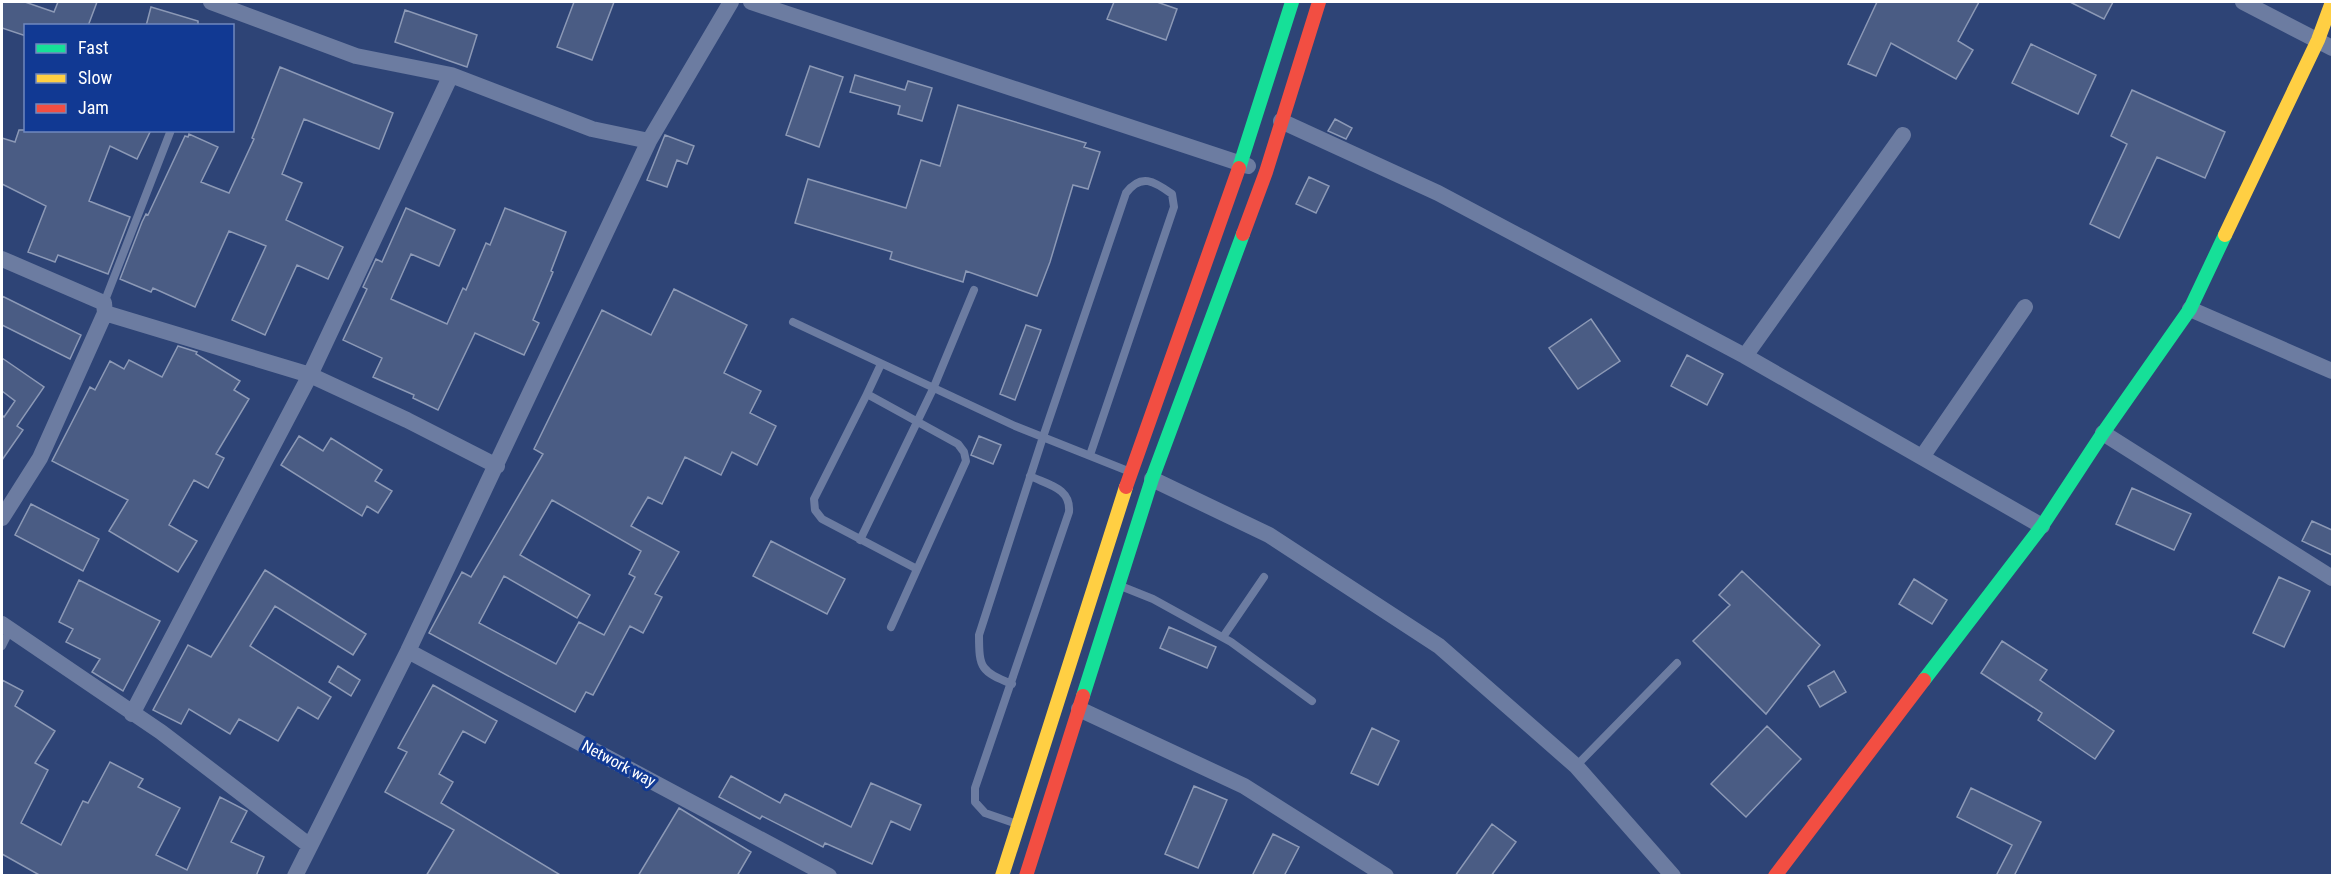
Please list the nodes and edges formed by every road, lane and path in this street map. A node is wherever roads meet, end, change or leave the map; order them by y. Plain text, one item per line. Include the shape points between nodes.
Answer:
1 (211, 2) edge
2 (731, 2) edge
3 (751, 2) edge
4 (1292, 2) edge
5 (1319, 2) edge
6 (2243, 2) edge
7 (2332, 2) edge
8 (775, 5) edge
9 (2325, 44) edge
10 (451, 75) junction
11 (1281, 121) junction
12 (170, 132) edge
13 (1904, 135) dead end
14 (649, 141) junction
15 (1241, 164) junction
16 (1266, 172) junction
17 (2, 259) edge
18 (974, 290) dead end
19 (104, 308) junction
20 (2025, 308) dead end
21 (2190, 309) junction
22 (793, 322) dead end
23 (1744, 357) junction
24 (880, 364) junction
25 (2332, 371) edge
26 (310, 375) junction
27 (933, 389) junction
28 (867, 394) junction
29 (918, 422) junction
30 (2103, 433) junction
31 (1043, 437) junction
32 (1090, 455) junction
33 (1922, 457) junction
34 (497, 466) junction
35 (1131, 472) junction
36 (1030, 476) junction
37 (1152, 478) junction
38 (2, 518) edge
39 (2042, 526) junction
40 (860, 540) junction
41 (917, 569) junction
42 (1264, 577) dead end
43 (2332, 578) edge
44 (1117, 585) junction
45 (6, 627) edge
46 (891, 627) dead end
47 (1222, 637) junction
48 (2, 646) edge
49 (408, 651) junction
50 (1677, 663) dead end
51 (1012, 684) junction
52 (1312, 701) dead end
53 (1079, 709) junction
54 (132, 714) junction
55 (1576, 766) junction
56 (1020, 825) junction
57 (310, 846) junction
58 (295, 876) edge
59 (829, 876) edge
60 (1002, 876) edge
61 (1026, 876) edge
62 (1386, 876) edge
63 (1673, 876) edge
64 (1775, 876) edge

1 - 10 street via 356,56
2 - 14 street
3 - 8 street
4 - 15 main road
5 - 11 main road
6 - 9 street
7 - 9 main road
8 - 15 street
9 - 21 main road
10 - 14 street via 592,129
10 - 26 street
11 - 16 main road
11 - 23 street via 1438,193
12 - 19 lane
13 - 23 street
14 - 34 street
15 - 16 street
15 - 35 main road
16 - 37 main road
17 - 19 street
18 - 27 lane
19 - 26 street
19 - 38 street via 40,458
20 - 33 street
21 - 25 street
21 - 30 main road
22 - 24 lane
23 - 33 street
24 - 27 lane
24 - 28 lane
26 - 34 street
26 - 54 street
27 - 29 lane
27 - 31 lane
28 - 29 lane
28 - 40 lane via 814,499 815,510 822,519
29 - 40 lane
29 - 41 lane via 958,444 966,461
30 - 39 main road
30 - 43 street
31 - 32 lane
31 - 32 lane via 1126,193 1134,183 1144,180 1160,186 1172,194 1174,207
31 - 36 lane
32 - 35 lane
33 - 39 street
34 - 49 street
35 - 56 main road
36 - 51 lane via 979,635 984,670
36 - 51 lane via 1065,493 1070,501
37 - 44 main road
37 - 55 street via 1269,535 1439,646
39 - 64 main road
40 - 41 lane
41 - 46 lane
42 - 47 lane
44 - 47 lane via 1153,599
44 - 53 main road
45 - 48 lane
45 - 54 street
47 - 52 lane
49 - 57 street
49 - 59 street, Network way
50 - 55 lane
51 - 56 lane via 975,788 975,802 985,813
53 - 61 main road
53 - 62 street via 1244,786
54 - 57 street
55 - 63 street
56 - 60 main road
57 - 58 street

